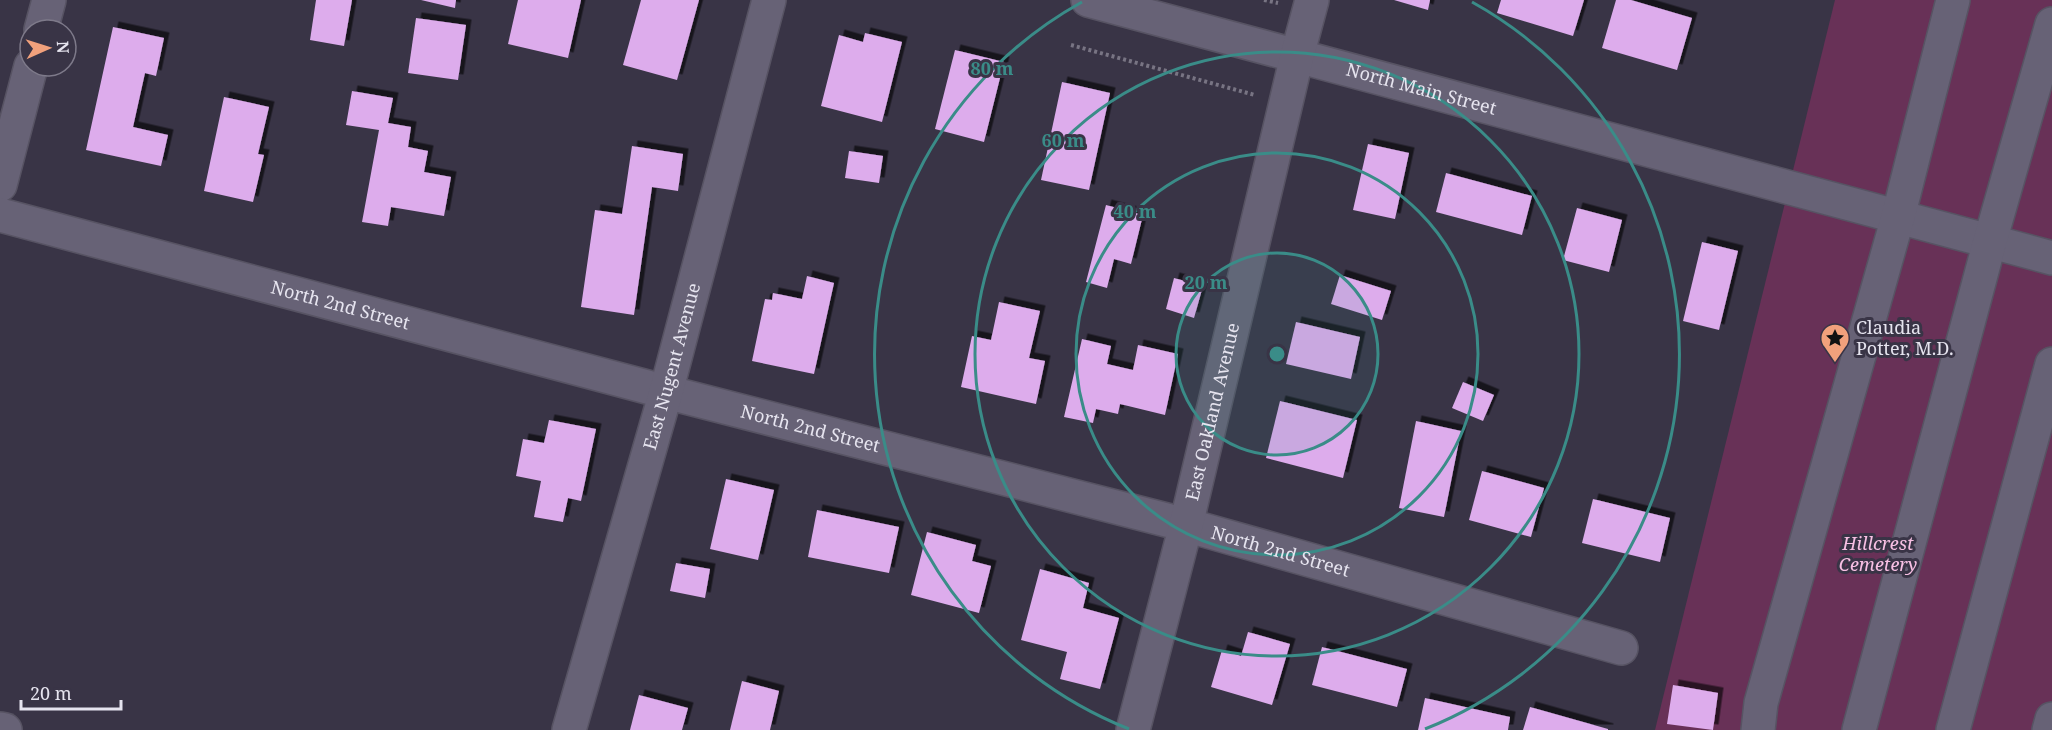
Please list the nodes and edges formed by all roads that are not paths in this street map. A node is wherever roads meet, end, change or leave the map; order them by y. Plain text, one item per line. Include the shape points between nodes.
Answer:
1 (49, 0) edge
2 (768, 0) edge
3 (1088, 0) edge
4 (1312, 0) edge
5 (1953, 0) edge
6 (44, 18) edge
7 (2052, 24) edge
8 (1297, 56) junction
9 (29, 78) edge
10 (0, 184) edge
11 (0, 215) edge
12 (1898, 217) junction
13 (1990, 241) junction
14 (2052, 258) edge
15 (2052, 364) edge
16 (666, 392) junction
17 (1186, 525) junction
18 (1621, 648) dead end
19 (2052, 719) edge
20 (0, 729) edge
21 (1762, 729) edge
22 (5, 730) edge
23 (569, 730) edge
24 (1133, 730) edge
25 (1859, 730) edge
26 (1953, 730) edge
27 (2049, 730) edge

1 - 6 street
2 - 16 street, East Nugent Avenue
3 - 8 street, North Main Street
4 - 8 street, East Oakland Avenue
5 - 12 street
7 - 13 street
8 - 12 street, North Main Street
8 - 17 street, East Oakland Avenue
9 - 10 street
11 - 16 street, North 2nd Street
12 - 13 street, North Main Street
12 - 21 street via 1761,703
13 - 14 street, North Main Street
13 - 25 street
15 - 26 street
16 - 17 street, North 2nd Street
16 - 23 street, East Nugent Avenue
17 - 18 street, North 2nd Street
17 - 24 street, East Oakland Avenue
19 - 27 street
20 - 22 street

